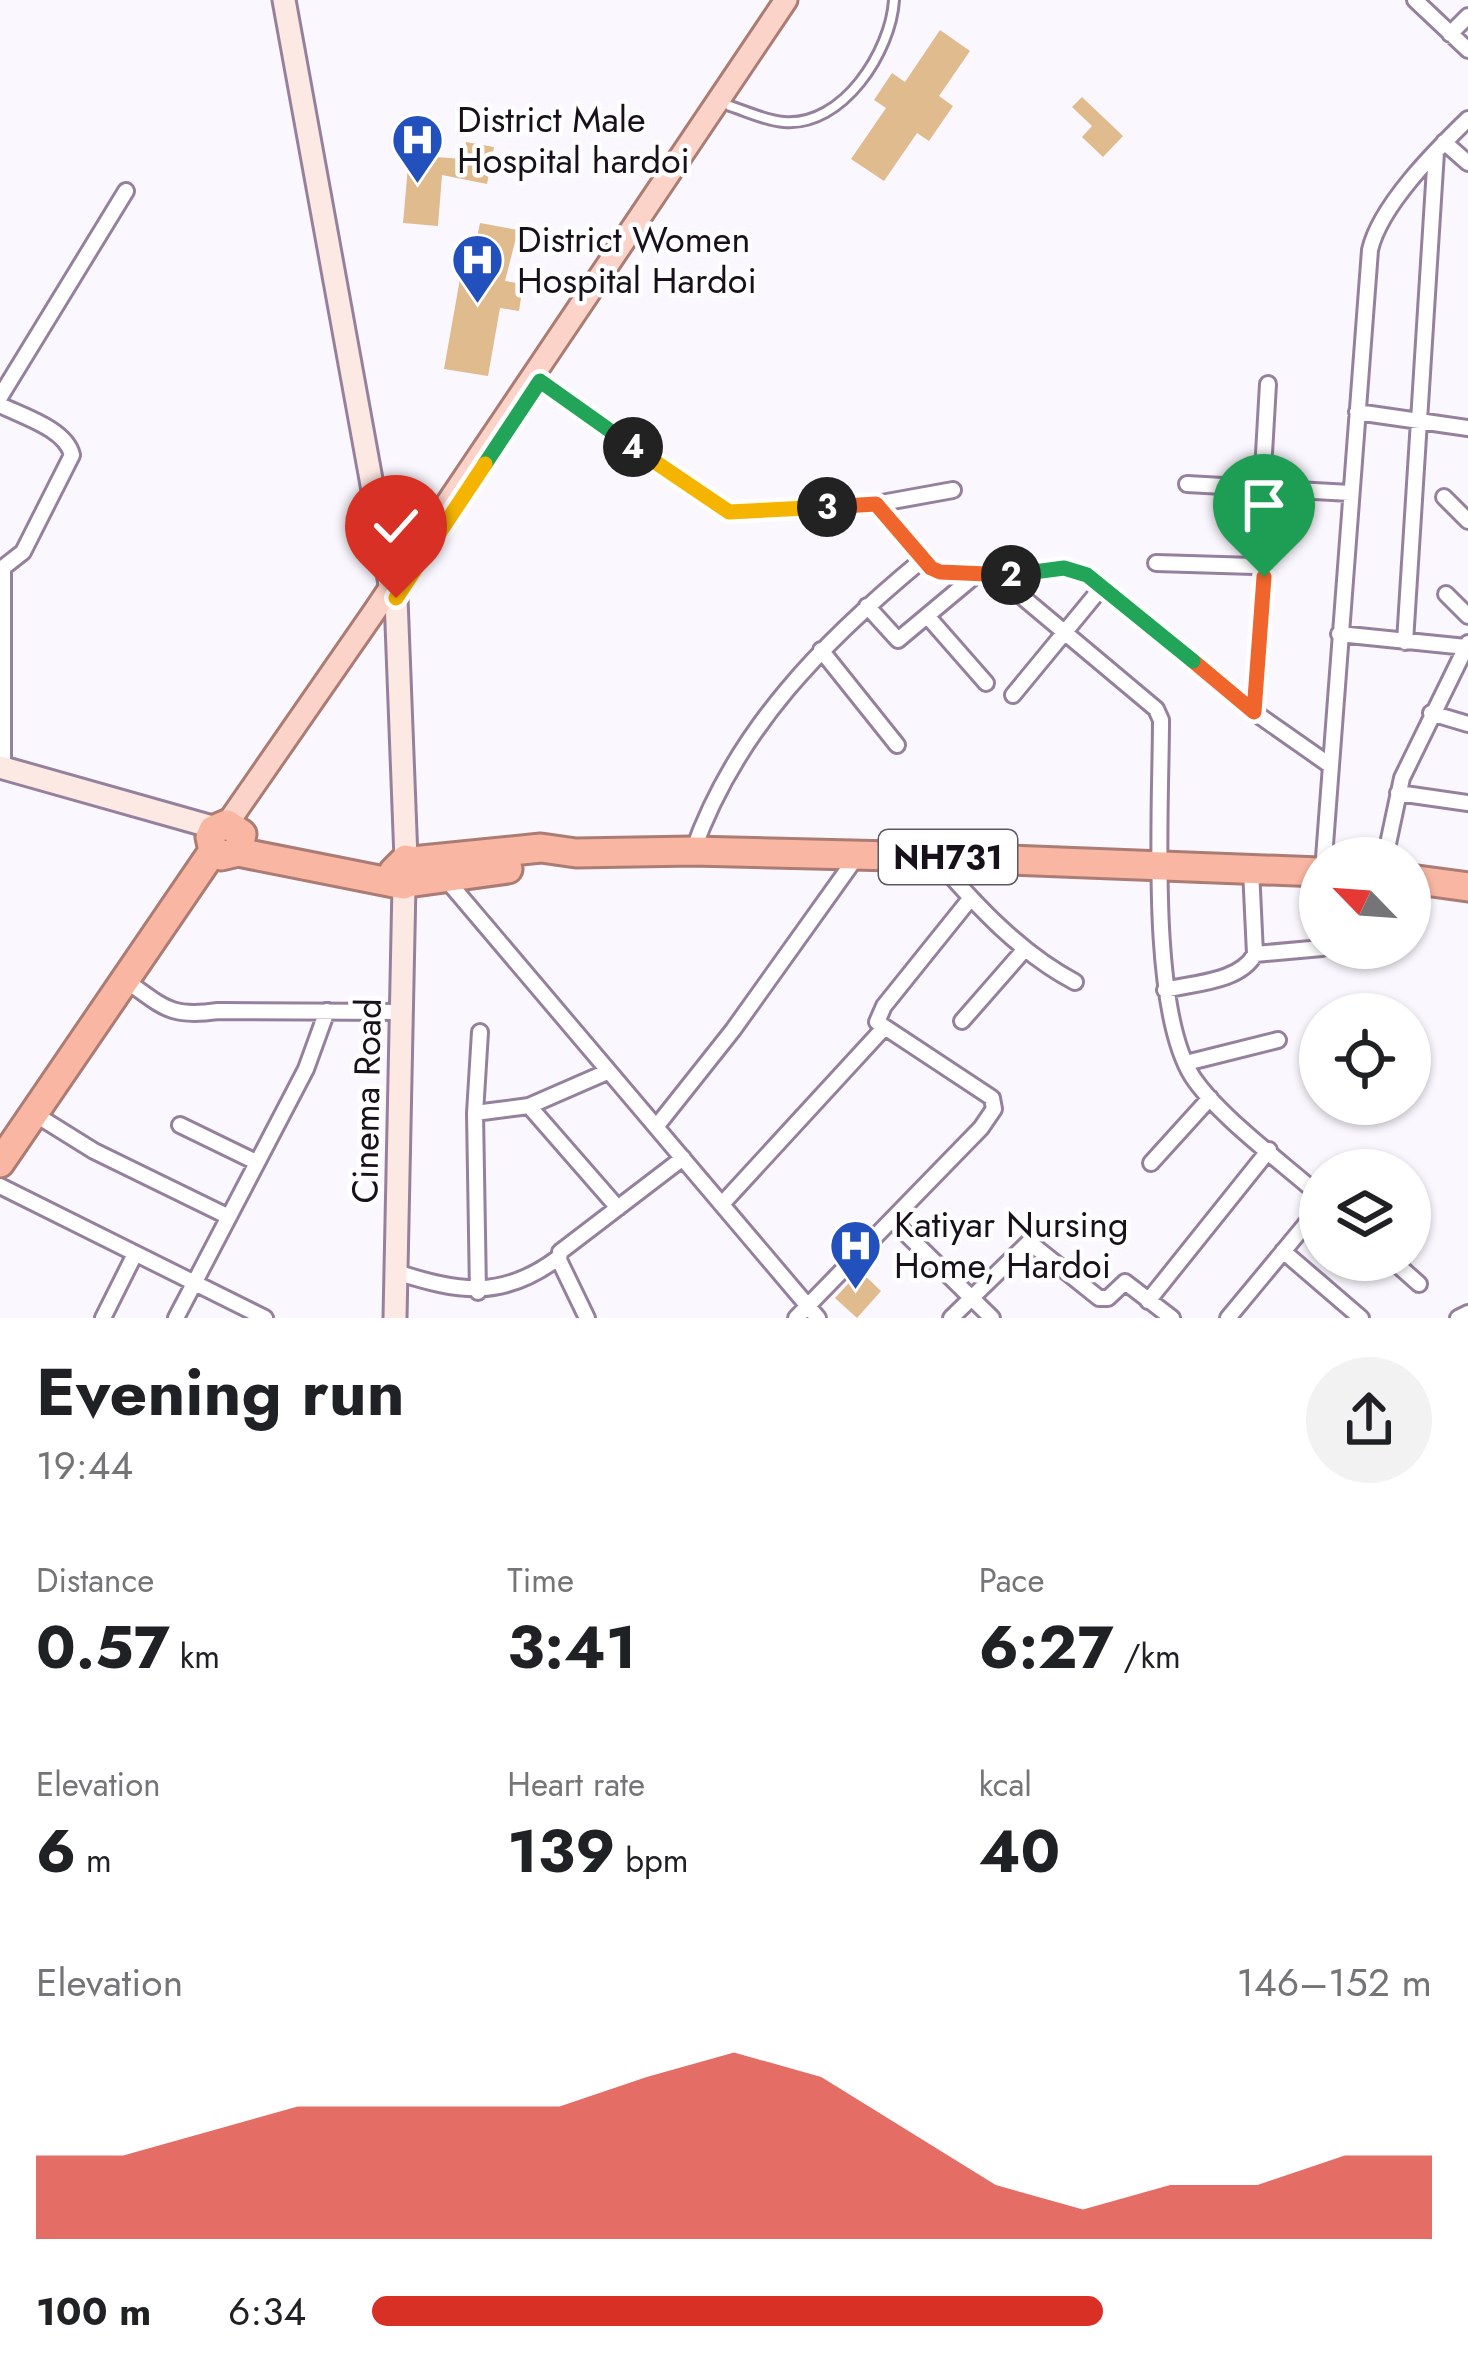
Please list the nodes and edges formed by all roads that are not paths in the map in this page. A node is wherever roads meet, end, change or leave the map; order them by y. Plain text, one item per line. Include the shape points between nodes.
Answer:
1 (284, 0) edge
2 (786, 0) edge
3 (801, 0) edge
4 (895, 0) edge
5 (1415, 0) edge
6 (1468, 16) edge
7 (1450, 34) junction
8 (1468, 50) edge
9 (730, 106) junction
10 (1468, 119) edge
11 (1440, 147) junction
12 (1468, 164) edge
13 (126, 191) dead end
14 (540, 381) junction
15 (1268, 384) dead end
16 (0, 401) edge
17 (1357, 412) junction
18 (1416, 421) junction
19 (1468, 428) edge
20 (1187, 484) dead end
21 (1262, 488) junction
22 (953, 490) dead end
23 (1350, 494) junction
24 (1444, 497) dead end
25 (876, 504) junction
26 (1468, 521) edge
27 (922, 560) junction
28 (1156, 563) dead end
29 (2, 570) edge
30 (977, 574) junction
31 (994, 574) junction
32 (1102, 587) junction
33 (393, 591) junction
34 (1446, 594) dead end
35 (867, 606) junction
36 (1468, 616) edge
37 (928, 618) junction
38 (1065, 633) junction
39 (1339, 634) junction
40 (1405, 642) junction
41 (1467, 645) edge
42 (821, 650) junction
43 (986, 683) dead end
44 (1013, 695) dead end
45 (1254, 712) junction
46 (1431, 713) junction
47 (1468, 724) edge
48 (897, 745) dead end
49 (1330, 766) junction
50 (1, 772) edge
51 (1398, 793) junction
52 (1468, 803) edge
53 (1325, 837) edge
54 (1389, 837) edge
55 (224, 838) junction
56 (693, 851) junction
57 (576, 853) junction
58 (859, 855) junction
59 (933, 856) junction
60 (1161, 866) junction
61 (1251, 868) junction
62 (1299, 871) edge
63 (405, 872) junction
64 (444, 878) junction
65 (1431, 882) edge
66 (1468, 886) edge
67 (970, 898) junction
68 (1025, 949) junction
69 (1299, 950) edge
70 (1255, 954) junction
71 (125, 980) junction
72 (1075, 982) dead end
73 (1166, 990) junction
74 (327, 1012) junction
75 (401, 1012) junction
76 (962, 1021) dead end
77 (883, 1029) junction
78 (480, 1033) dead end
79 (1277, 1040) dead end
80 (1186, 1063) junction
81 (607, 1072) junction
82 (1210, 1098) junction
83 (529, 1106) junction
84 (33, 1113) junction
85 (476, 1113) junction
86 (179, 1125) dead end
87 (656, 1127) junction
88 (1269, 1150) junction
89 (683, 1158) junction
90 (254, 1161) junction
91 (1150, 1162) dead end
92 (0, 1163) edge
93 (1299, 1177) edge
94 (0, 1186) edge
95 (723, 1203) junction
96 (618, 1208) junction
97 (227, 1216) junction
98 (892, 1220) junction
99 (1299, 1232) edge
100 (1283, 1251) junction
101 (135, 1254) junction
102 (558, 1258) junction
103 (396, 1272) junction
104 (1416, 1281) edge
105 (194, 1282) junction
106 (1419, 1284) dead end
107 (478, 1292) junction
108 (971, 1299) junction
109 (1148, 1301) junction
110 (1468, 1312) edge
111 (807, 1314) edge
112 (103, 1318) edge
113 (176, 1318) edge
114 (265, 1318) edge
115 (394, 1318) edge
116 (587, 1318) edge
117 (951, 1318) edge
118 (992, 1318) edge
119 (1172, 1318) edge
120 (1228, 1318) edge
121 (1360, 1318) edge
122 (1458, 1318) edge

1 - 33 street, Cinema Road
2 - 33 main road
3 - 9 main road
4 - 9 lane via 873,63 826,112 782,122
5 - 7 street
6 - 7 street
7 - 8 street
9 - 14 main road
10 - 11 street
11 - 12 street
11 - 17 street via 1373,238
11 - 18 street
13 - 16 street
14 - 25 street via 729,512
14 - 33 main road
15 - 21 street
16 - 29 street via 60,436 72,455 23,552
17 - 18 street
17 - 23 street
18 - 19 street
18 - 40 street
20 - 21 street
21 - 23 street
22 - 25 street
23 - 39 street
24 - 26 street
25 - 27 street
27 - 30 street via 940,572
27 - 35 street
28 - 45 street via 1260,567
29 - 50 street
30 - 31 street
30 - 37 street
31 - 32 street via 1064,568
31 - 38 street
32 - 38 street
32 - 45 street
33 - 55 main road
33 - 63 street, Cinema Road
34 - 36 street
35 - 37 street via 898,640
35 - 42 street
37 - 43 street
38 - 44 street
38 - 60 street via 1156,709
39 - 40 street
39 - 49 street
40 - 41 street
41 - 46 street
42 - 48 street
42 - 56 street via 726,774
45 - 49 street
46 - 47 street
46 - 51 street
49 - 53 street
50 - 55 street
51 - 52 street
51 - 54 street
55 - 63 highway, NH731
55 - 71 highway
56 - 57 highway, NH731
56 - 58 highway, NH731
57 - 63 highway, NH731 via 542,848
57 - 64 highway, NH731
58 - 59 highway, NH731
58 - 87 street
59 - 60 highway, NH731
59 - 67 street
60 - 61 highway, NH731
60 - 73 street
61 - 62 highway, NH731
61 - 70 street
63 - 64 highway, NH731
63 - 75 street, Cinema Road
64 - 81 street
65 - 66 highway
67 - 68 street
67 - 77 street via 878,1015
68 - 72 street
68 - 76 street
69 - 70 street
70 - 73 street via 1238,972
71 - 74 street via 188,1015
71 - 84 highway
73 - 80 street
74 - 75 street
74 - 90 street
75 - 103 street, Cinema Road
77 - 95 street
77 - 98 street via 995,1103 981,1128
78 - 85 street
79 - 80 street
80 - 82 street
81 - 83 street
81 - 87 street
82 - 88 street
82 - 91 street
83 - 85 street
83 - 96 street
84 - 92 highway
84 - 97 street
85 - 107 street
86 - 90 street
87 - 89 street
88 - 93 street
88 - 109 street
89 - 95 street
89 - 96 street
90 - 97 street
94 - 101 street
95 - 111 street
96 - 102 street
97 - 105 street
98 - 108 street
98 - 111 street
99 - 100 street
100 - 120 street
100 - 121 street
101 - 105 street
101 - 112 street
102 - 107 street via 536,1275
102 - 116 street
103 - 107 street
103 - 115 street, Cinema Road
104 - 106 street
105 - 113 street
105 - 114 street
108 - 109 street via 1029,1242 1100,1298 1125,1282
108 - 117 street
108 - 118 street
109 - 119 street
110 - 122 street

